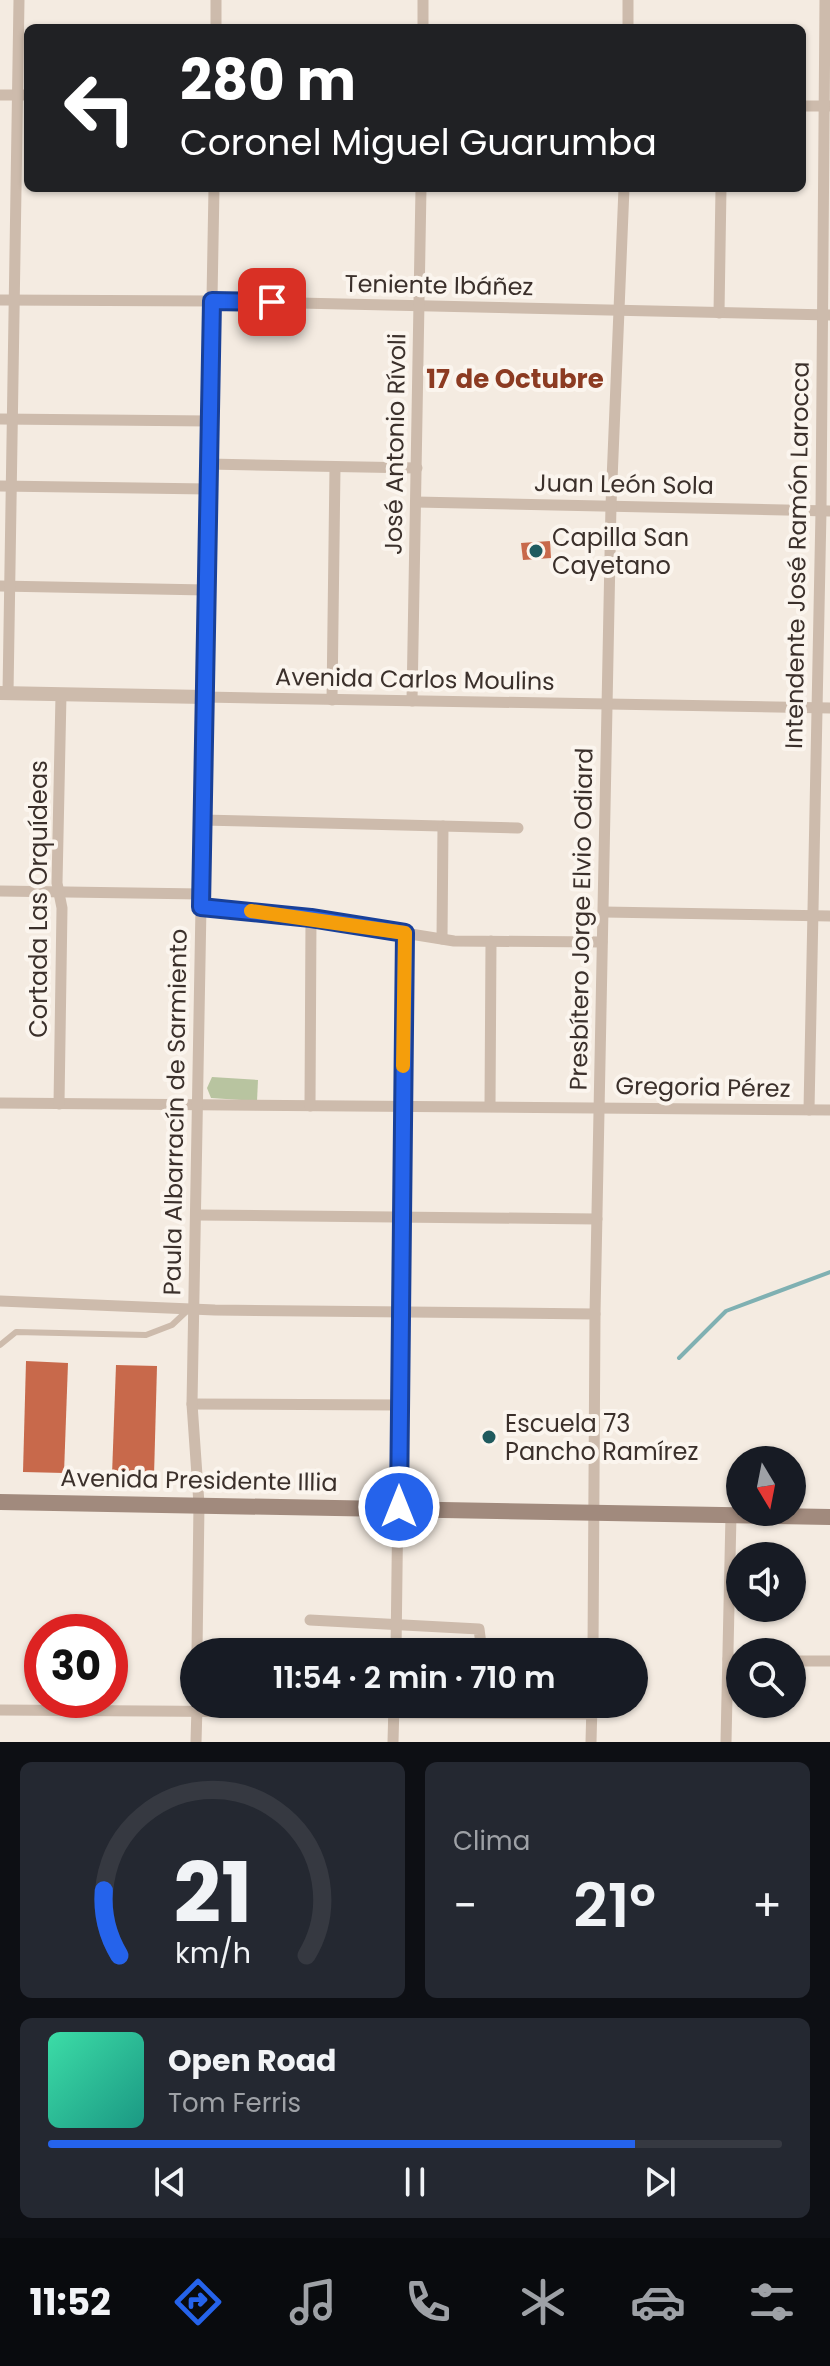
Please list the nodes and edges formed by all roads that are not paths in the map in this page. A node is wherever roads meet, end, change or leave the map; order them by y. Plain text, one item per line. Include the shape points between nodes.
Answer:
1 (19, 0) edge
2 (216, 0) edge
3 (423, 0) edge
4 (628, 0) edge
5 (825, 0) edge
6 (216, 24) edge
7 (423, 24) edge
8 (628, 24) edge
9 (0, 95) edge
10 (23, 95) edge
11 (826, 106) edge
12 (214, 192) edge
13 (421, 192) edge
14 (624, 192) edge
15 (721, 192) edge
16 (0, 300) edge
17 (14, 300) junction
18 (212, 301) junction
19 (420, 307) junction
20 (620, 310) junction
21 (719, 313) junction
22 (826, 315) edge
23 (6, 420) edge
24 (209, 421) junction
25 (208, 464) junction
26 (335, 467) junction
27 (417, 468) junction
28 (6, 486) edge
29 (208, 489) junction
30 (416, 502) junction
31 (611, 505) junction
32 (826, 511) edge
33 (5, 586) edge
34 (206, 590) junction
35 (4, 693) edge
36 (61, 695) junction
37 (204, 697) junction
38 (332, 700) junction
39 (412, 701) junction
40 (607, 703) junction
41 (824, 708) edge
42 (202, 820) junction
43 (443, 826) junction
44 (518, 828) dead end
45 (0, 891) edge
46 (59, 892) junction
47 (201, 894) junction
48 (201, 907) junction
49 (604, 912) junction
50 (814, 916) junction
51 (830, 916) edge
52 (311, 918) junction
53 (405, 933) junction
54 (442, 939) junction
55 (491, 941) junction
56 (602, 942) junction
57 (0, 1103) edge
58 (59, 1104) junction
59 (198, 1105) junction
60 (310, 1106) junction
61 (490, 1106) junction
62 (402, 1107) junction
63 (599, 1108) junction
64 (809, 1110) junction
65 (830, 1110) edge
66 (196, 1215) junction
67 (402, 1217) junction
68 (597, 1219) junction
69 (0, 1301) edge
70 (191, 1309) junction
71 (400, 1311) junction
72 (595, 1314) junction
73 (0, 1345) edge
74 (192, 1404) junction
75 (400, 1405) junction
76 (0, 1502) edge
77 (199, 1504) junction
78 (399, 1507) junction
79 (597, 1513) junction
80 (726, 1515) edge
81 (806, 1517) edge
82 (830, 1517) edge
83 (731, 1526) edge
84 (310, 1620) dead end
85 (396, 1627) junction
86 (197, 1638) edge
87 (396, 1638) edge
88 (480, 1638) edge
89 (593, 1638) edge
90 (734, 1638) edge
91 (806, 1661) edge
92 (830, 1661) edge
93 (180, 1708) edge
94 (0, 1710) edge
95 (197, 1718) edge
96 (394, 1718) edge
97 (592, 1718) edge
98 (728, 1718) edge
99 (196, 1742) edge
100 (393, 1742) edge
101 (591, 1742) edge
102 (726, 1742) edge

1 - 10 street
2 - 6 street
3 - 7 street
4 - 8 street
5 - 11 street, Intendente José Ramón Larocca
9 - 10 street
10 - 17 street
11 - 22 street, Intendente José Ramón Larocca
12 - 18 street, Paula Albarracín de Sarmiento
13 - 19 street, José Antonio Rívoli
14 - 20 street, Presbítero Jorge Elvio Odiard
15 - 21 street
16 - 17 street, Teniente Ibáñez
17 - 18 street, Teniente Ibáñez
17 - 23 street
18 - 19 street, Teniente Ibáñez
18 - 24 street, Paula Albarracín de Sarmiento
19 - 20 street, Teniente Ibáñez
19 - 27 street, José Antonio Rívoli
20 - 21 street, Teniente Ibáñez
20 - 31 street, Presbítero Jorge Elvio Odiard
21 - 22 street, Teniente Ibáñez
22 - 32 street, Intendente José Ramón Larocca
23 - 24 street
23 - 28 street
24 - 25 street, Paula Albarracín de Sarmiento
25 - 26 street
25 - 29 street, Paula Albarracín de Sarmiento
26 - 27 street
26 - 38 street
27 - 30 street, José Antonio Rívoli
28 - 29 street
28 - 33 street
29 - 34 street, Paula Albarracín de Sarmiento
30 - 31 street, Juan León Sola
30 - 39 street, José Antonio Rívoli
31 - 32 street, Juan León Sola
31 - 40 street, Presbítero Jorge Elvio Odiard
32 - 41 street, Intendente José Ramón Larocca
33 - 34 street
33 - 35 street
34 - 37 street, Paula Albarracín de Sarmiento
35 - 36 street, Avenida Carlos Moulins
36 - 37 street, Avenida Carlos Moulins
36 - 46 street, Cortada Las Orquídeas
37 - 38 street, Avenida Carlos Moulins
37 - 42 street, Paula Albarracín de Sarmiento
38 - 39 street, Avenida Carlos Moulins
39 - 40 street, Avenida Carlos Moulins
40 - 41 street, Avenida Carlos Moulins
40 - 49 street, Presbítero Jorge Elvio Odiard
41 - 50 street, Intendente José Ramón Larocca
42 - 43 street
42 - 47 street, Paula Albarracín de Sarmiento
43 - 44 street
43 - 54 street
45 - 46 street
46 - 47 street
46 - 58 street, Cortada Las Orquídeas
47 - 48 street, Paula Albarracín de Sarmiento
48 - 52 street
48 - 59 street, Paula Albarracín de Sarmiento
49 - 50 street
49 - 56 street, Presbítero Jorge Elvio Odiard
50 - 51 street
50 - 64 street, Intendente José Ramón Larocca
52 - 53 street
52 - 60 street
53 - 54 street
53 - 62 street
54 - 55 street
55 - 56 street
55 - 61 street
56 - 63 street, Presbítero Jorge Elvio Odiard
57 - 58 street, Gregoria Pérez
58 - 59 street, Gregoria Pérez
59 - 60 street, Gregoria Pérez
59 - 66 street, Paula Albarracín de Sarmiento
60 - 62 street, Gregoria Pérez
61 - 62 street, Gregoria Pérez
61 - 63 street, Gregoria Pérez
62 - 67 street
63 - 64 street, Gregoria Pérez
63 - 68 street, Presbítero Jorge Elvio Odiard
64 - 65 street, Gregoria Pérez
66 - 67 street
66 - 70 street, Paula Albarracín de Sarmiento
67 - 68 street
67 - 71 street
68 - 72 street, Presbítero Jorge Elvio Odiard
69 - 70 street
70 - 71 street
70 - 73 lane via 172,1325 146,1335 16,1332
70 - 74 street, Paula Albarracín de Sarmiento
71 - 72 street
71 - 75 street
72 - 79 street, Presbítero Jorge Elvio Odiard
74 - 75 street
74 - 77 street, Paula Albarracín de Sarmiento
75 - 78 street
76 - 77 main road, Avenida Presidente Illia
77 - 78 main road, Avenida Presidente Illia
77 - 86 street, Paula Albarracín de Sarmiento
78 - 79 main road, Avenida Presidente Illia
78 - 85 street
79 - 80 main road, Avenida Presidente Illia
79 - 89 street, Presbítero Jorge Elvio Odiard
81 - 82 main road, Avenida Presidente Illia
83 - 90 street
84 - 85 street
85 - 87 street
85 - 88 street via 479,1629
91 - 92 street
93 - 94 street
95 - 99 street
96 - 100 street
97 - 101 street
98 - 102 street

